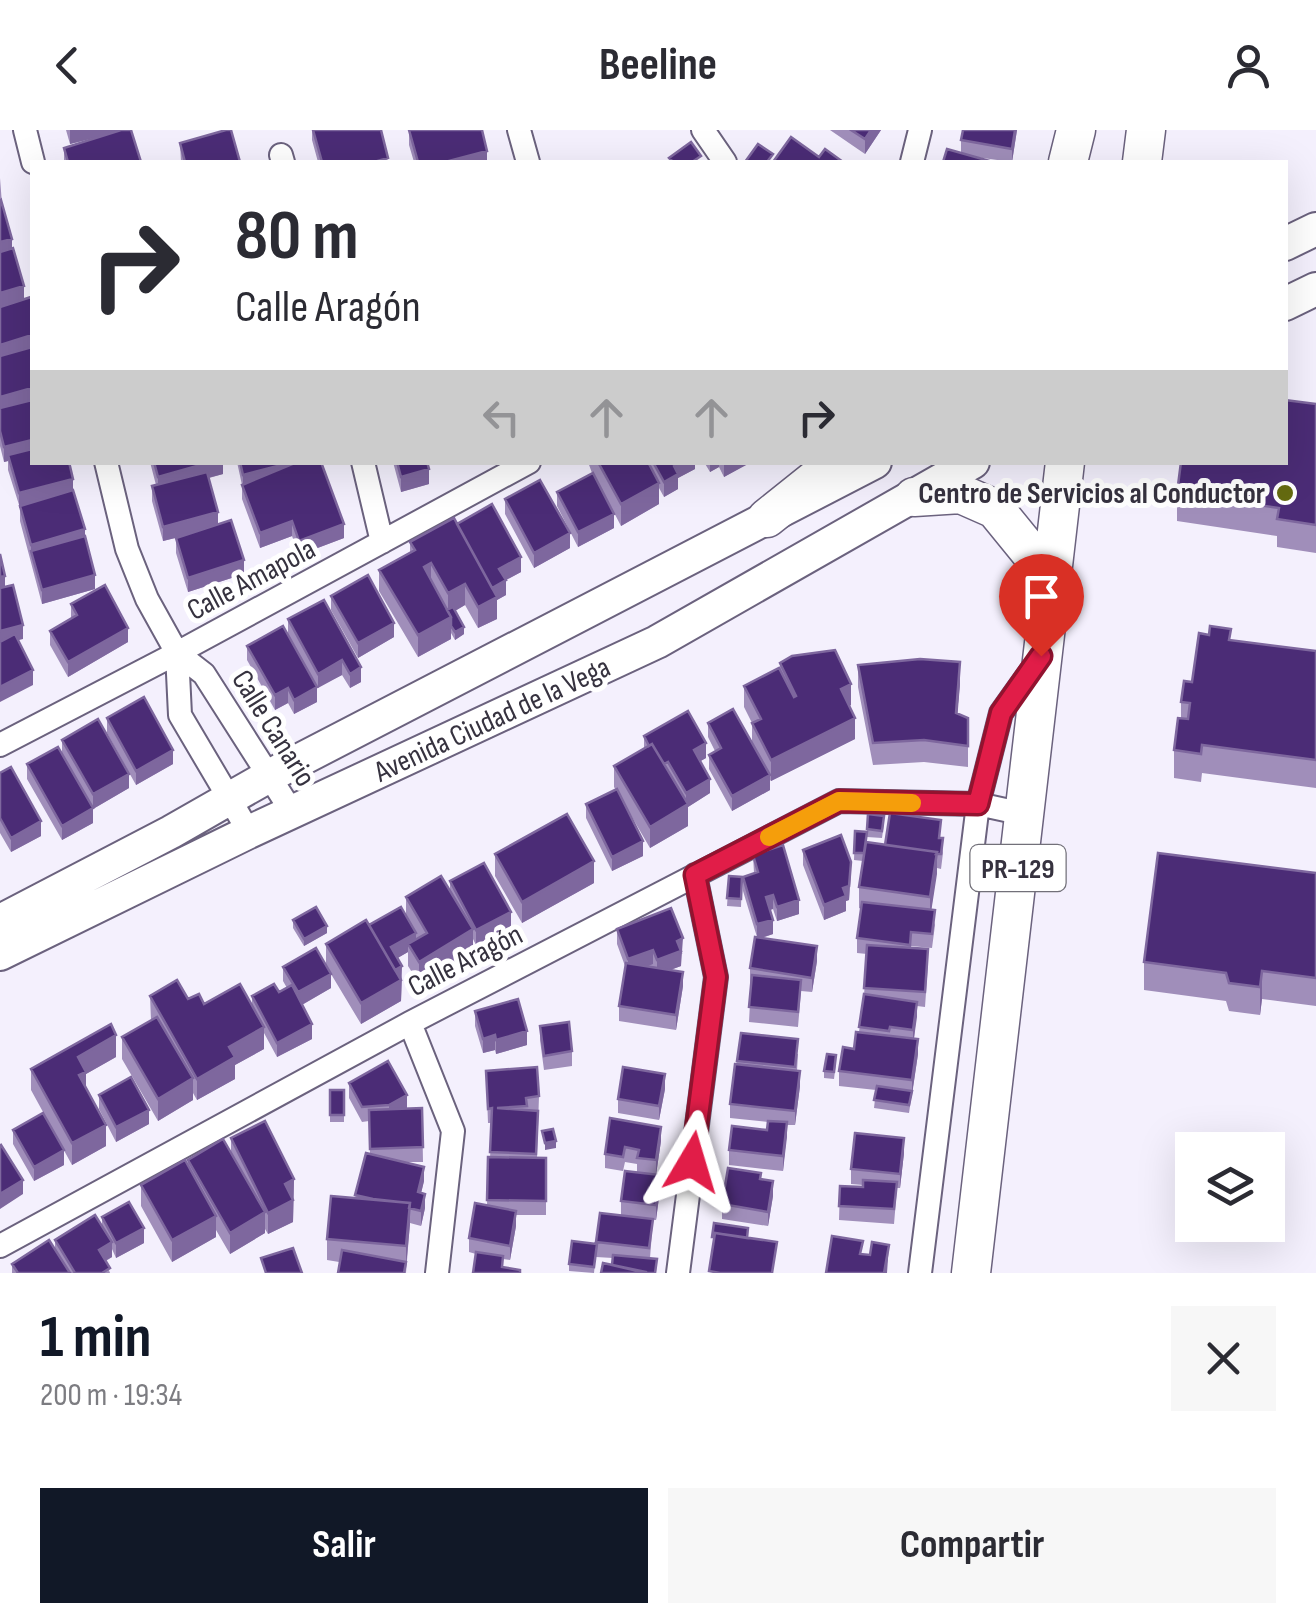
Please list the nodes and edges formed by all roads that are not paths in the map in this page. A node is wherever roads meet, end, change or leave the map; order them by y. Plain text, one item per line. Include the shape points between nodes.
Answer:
1 (25, 130) edge
2 (519, 130) edge
3 (703, 130) edge
4 (920, 130) edge
5 (1076, 130) edge
6 (1089, 130) edge
7 (1146, 130) edge
8 (32, 160) edge
9 (527, 160) edge
10 (724, 160) edge
11 (912, 160) edge
12 (1068, 160) edge
13 (1085, 160) edge
14 (1142, 160) edge
15 (1316, 229) edge
16 (1288, 243) edge
17 (1316, 289) edge
18 (1288, 303) edge
19 (107, 465) edge
20 (363, 465) edge
21 (523, 465) edge
22 (833, 465) edge
23 (869, 465) edge
24 (968, 465) edge
25 (1065, 465) edge
26 (914, 497) junction
27 (767, 518) junction
28 (382, 542) junction
29 (1052, 579) junction
30 (177, 653) junction
31 (1041, 656) junction
32 (0, 745) edge
33 (268, 776) junction
34 (229, 798) junction
35 (978, 804) junction
36 (292, 812) junction
37 (1024, 814) junction
38 (248, 832) junction
39 (695, 875) junction
40 (0, 921) edge
41 (0, 954) edge
42 (410, 1023) junction
43 (0, 1246) edge
44 (437, 1273) edge
45 (678, 1273) edge
46 (920, 1273) edge
47 (972, 1273) edge

1 - 8 street
2 - 9 street
3 - 10 street
4 - 11 street
5 - 12 main road
6 - 13 main road
7 - 14 main road
15 - 16 street
17 - 18 street
19 - 30 street, Calle Canario via 146,599
20 - 28 street
21 - 28 street, Calle Amapola
22 - 27 main road
23 - 27 street, Avenida Ciudad de la Vega
24 - 26 street, Avenida Ciudad de la Vega
25 - 29 main road, PR-129
26 - 29 main road via 960,494 995,509
26 - 36 street, Avenida Ciudad de la Vega via 657,642
27 - 33 street, Avenida Ciudad de la Vega
28 - 30 street, Calle Amapola
29 - 31 main road, PR-129
30 - 32 street, Calle Amapola
30 - 33 street, Calle Canario via 204,674
30 - 34 street via 180,715
31 - 35 street via 1001,713
31 - 37 main road, PR-129
33 - 34 street, Avenida Ciudad de la Vega
33 - 36 street, Calle Canario
34 - 38 street
34 - 40 street, Avenida Ciudad de la Vega
35 - 37 street, Calle Aragón
35 - 39 street, Calle Aragón via 839,801
35 - 46 street
36 - 38 street, Avenida Ciudad de la Vega
37 - 47 main road, PR-129
38 - 41 street, Avenida Ciudad de la Vega
39 - 42 street, Calle Aragón
39 - 45 street via 716,977
42 - 43 street, Calle Aragón
42 - 44 street via 452,1131

